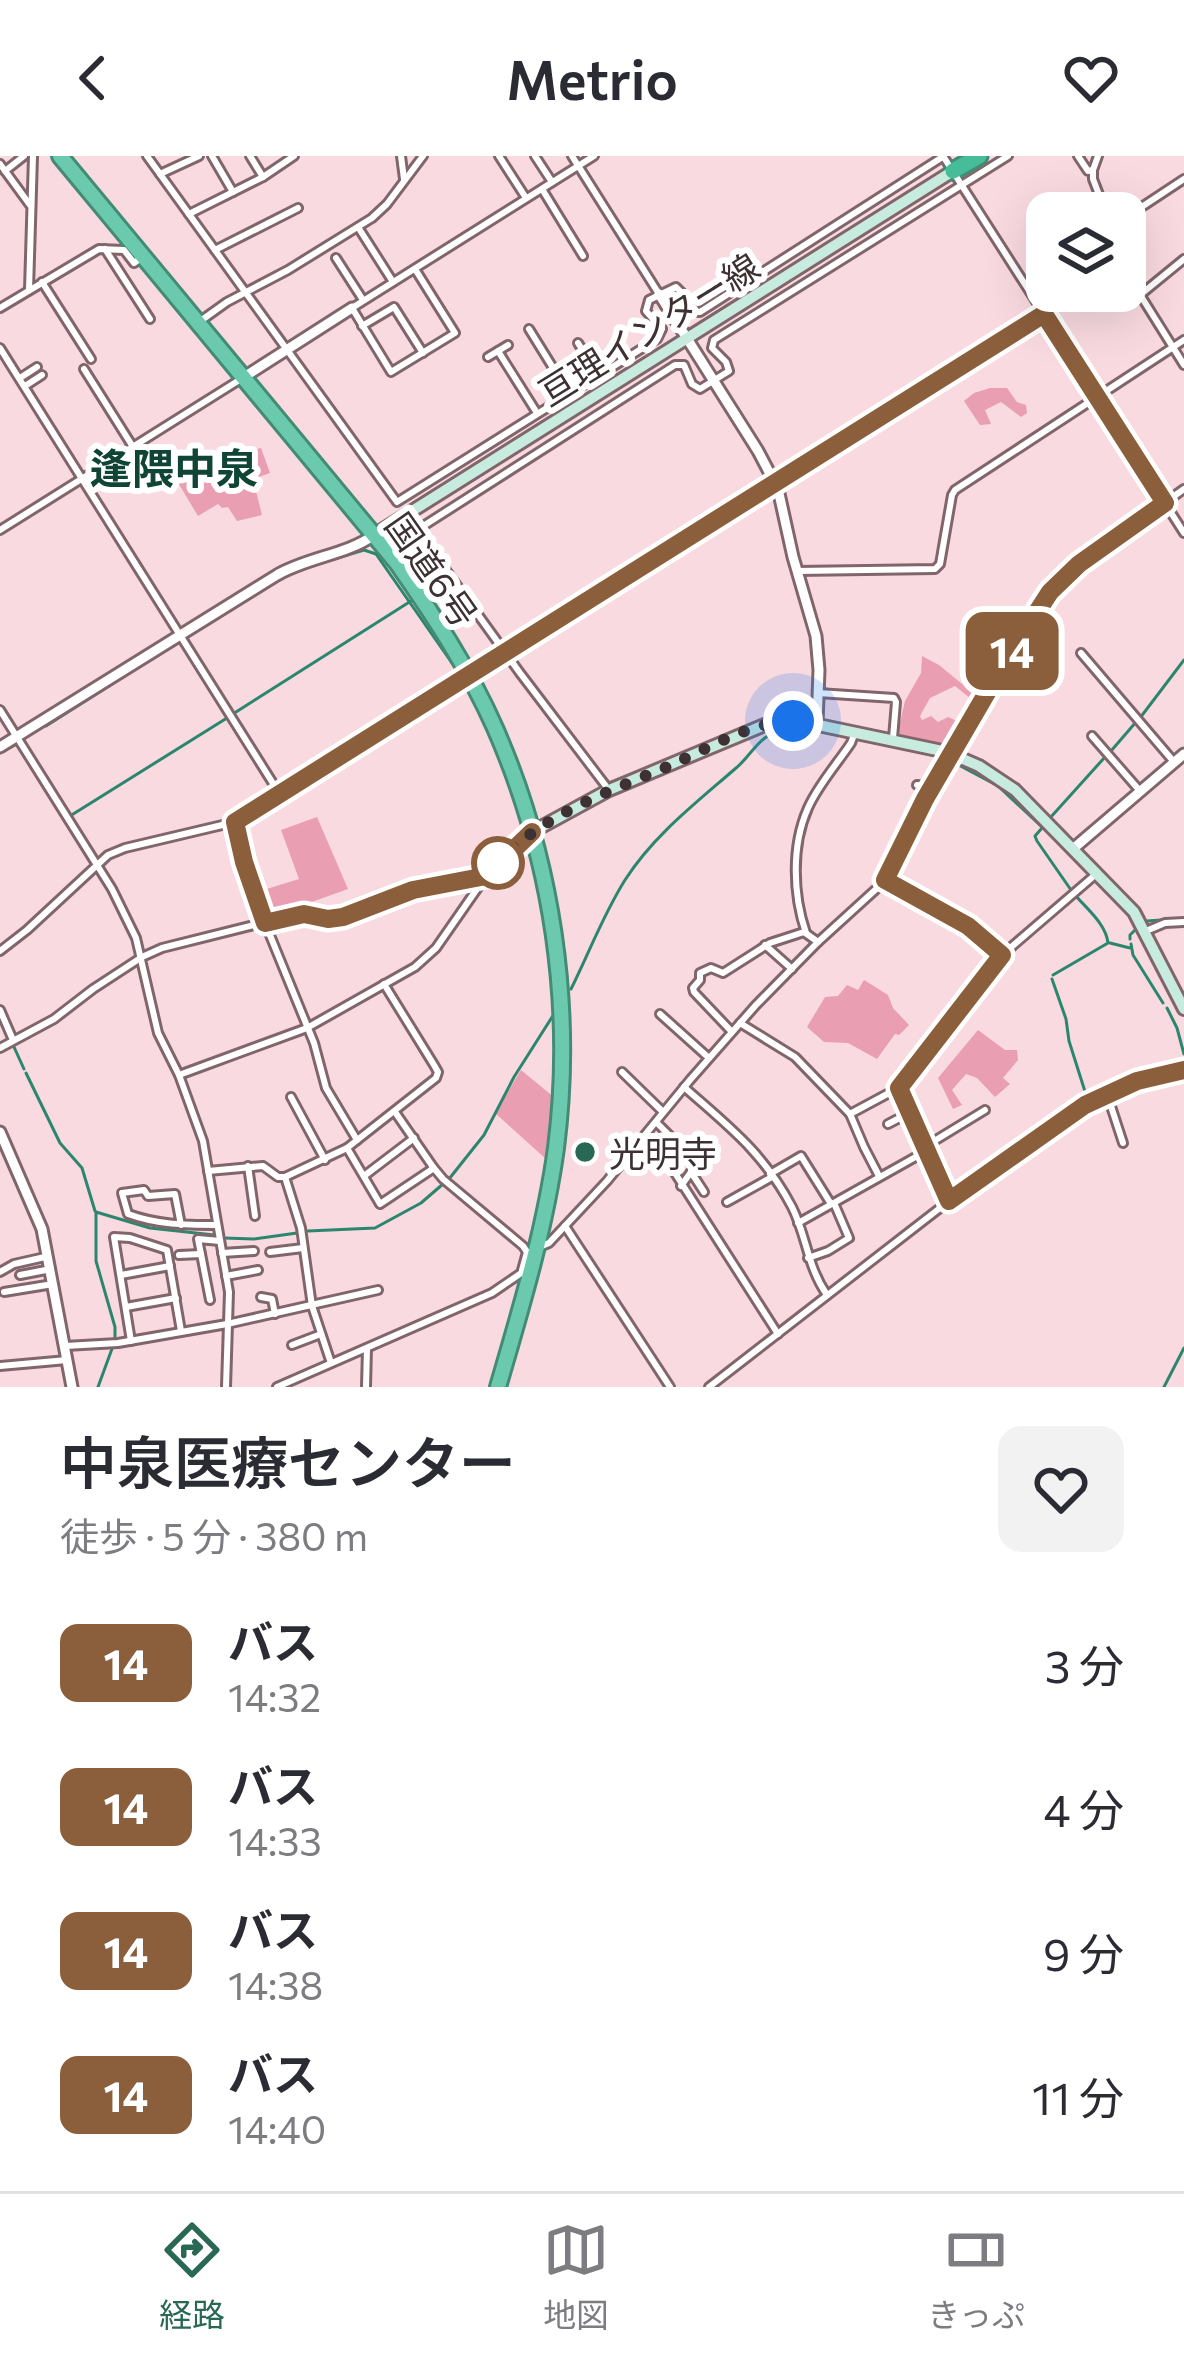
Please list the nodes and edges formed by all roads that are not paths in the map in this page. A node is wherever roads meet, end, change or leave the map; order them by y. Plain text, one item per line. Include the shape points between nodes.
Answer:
1 (24, 156) edge
2 (33, 156) edge
3 (60, 156) edge
4 (148, 156) edge
5 (199, 156) edge
6 (212, 156) edge
7 (250, 156) edge
8 (294, 156) edge
9 (401, 156) edge
10 (423, 156) edge
11 (500, 156) edge
12 (535, 156) edge
13 (572, 156) edge
14 (594, 156) edge
15 (977, 156) edge
16 (1008, 156) edge
17 (1078, 156) edge
18 (1098, 156) edge
19 (946, 160) edge
20 (579, 166) junction
21 (3, 167) edge
22 (1093, 170) junction
23 (160, 174) junction
24 (262, 177) junction
25 (404, 179) junction
26 (1184, 179) edge
27 (552, 182) junction
28 (962, 186) junction
29 (542, 189) junction
30 (233, 192) junction
31 (1098, 192) edge
32 (526, 198) junction
33 (1146, 204) edge
34 (31, 206) junction
35 (298, 208) dead end
36 (189, 214) junction
37 (358, 227) junction
38 (105, 249) junction
39 (215, 250) junction
40 (144, 256) junction
41 (583, 256) dead end
42 (336, 258) dead end
43 (1184, 259) edge
44 (415, 268) junction
45 (42, 282) junction
46 (393, 282) junction
47 (29, 290) junction
48 (1146, 290) edge
49 (245, 292) junction
50 (659, 294) junction
51 (363, 301) junction
52 (1146, 305) edge
53 (0, 308) edge
54 (352, 308) junction
55 (1044, 314) junction
56 (151, 320) dead end
57 (199, 322) junction
58 (362, 326) junction
59 (529, 329) dead end
60 (687, 339) junction
61 (1184, 340) edge
62 (578, 344) dead end
63 (508, 345) dead end
64 (0, 348) edge
65 (1173, 348) junction
66 (287, 350) junction
67 (497, 351) junction
68 (423, 353) junction
69 (488, 357) dead end
70 (91, 359) dead end
71 (1184, 364) edge
72 (37, 367) dead end
73 (84, 369) dead end
74 (42, 375) dead end
75 (598, 375) junction
76 (244, 377) junction
77 (516, 380) junction
78 (21, 382) junction
79 (715, 382) junction
80 (505, 386) dead end
81 (568, 393) junction
82 (1097, 397) junction
83 (537, 413) junction
84 (133, 447) junction
85 (82, 478) junction
86 (775, 482) junction
87 (1184, 489) edge
88 (1165, 503) junction
89 (0, 530) edge
90 (1184, 532) edge
91 (374, 535) junction
92 (796, 571) junction
93 (181, 636) junction
94 (505, 652) junction
95 (1082, 653) dead end
96 (967, 665) dead end
97 (469, 675) junction
98 (990, 687) junction
99 (818, 693) junction
100 (0, 710) edge
101 (817, 724) junction
102 (855, 733) junction
103 (1092, 736) dead end
104 (18, 738) junction
105 (893, 740) junction
106 (0, 747) edge
107 (952, 754) junction
108 (1184, 754) edge
109 (1174, 762) junction
110 (917, 785) dead end
111 (932, 787) junction
112 (609, 790) junction
113 (1140, 790) junction
114 (279, 793) junction
115 (235, 822) junction
116 (532, 832) junction
117 (1074, 848) junction
118 (96, 864) junction
119 (1098, 873) junction
120 (486, 876) junction
121 (885, 880) junction
122 (1184, 922) edge
123 (265, 923) junction
124 (1146, 931) junction
125 (806, 933) junction
126 (818, 942) junction
127 (765, 945) junction
128 (0, 951) edge
129 (1002, 955) junction
130 (142, 957) junction
131 (792, 969) junction
132 (384, 984) junction
133 (1179, 985) edge
134 (1184, 1009) edge
135 (0, 1010) edge
136 (660, 1014) dead end
137 (740, 1023) junction
138 (307, 1028) junction
139 (732, 1032) junction
140 (13, 1041) junction
141 (0, 1048) edge
142 (709, 1058) junction
143 (1184, 1070) edge
144 (622, 1072) dead end
145 (179, 1075) junction
146 (685, 1087) junction
147 (899, 1088) junction
148 (1107, 1094) junction
149 (291, 1097) dead end
150 (986, 1110) dead end
151 (394, 1112) junction
152 (663, 1112) junction
153 (911, 1112) junction
154 (850, 1114) junction
155 (656, 1122) junction
156 (889, 1124) dead end
157 (0, 1132) edge
158 (645, 1135) junction
159 (414, 1138) junction
160 (357, 1140) junction
161 (1124, 1143) dead end
162 (347, 1148) junction
163 (927, 1148) junction
164 (325, 1160) junction
165 (248, 1166) junction
166 (433, 1167) junction
167 (208, 1171) junction
168 (691, 1172) junction
169 (364, 1175) junction
170 (771, 1176) junction
171 (285, 1177) junction
172 (880, 1177) junction
173 (681, 1186) junction
174 (704, 1192) dead end
175 (949, 1201) junction
176 (727, 1202) dead end
177 (833, 1203) junction
178 (255, 1216) dead end
179 (798, 1222) junction
180 (181, 1225) junction
181 (217, 1225) junction
182 (566, 1226) junction
183 (220, 1241) junction
184 (304, 1248) junction
185 (537, 1248) junction
186 (254, 1251) dead end
187 (269, 1252) dead end
188 (222, 1253) junction
189 (201, 1254) junction
190 (179, 1255) dead end
191 (49, 1257) junction
192 (808, 1258) junction
193 (170, 1266) junction
194 (51, 1269) junction
195 (258, 1270) dead end
196 (527, 1270) junction
197 (0, 1271) edge
198 (20, 1275) dead end
199 (120, 1275) junction
200 (226, 1276) junction
201 (53, 1284) junction
202 (378, 1290) dead end
203 (4, 1292) dead end
204 (827, 1295) junction
205 (261, 1297) dead end
206 (176, 1298) junction
207 (210, 1300) dead end
208 (312, 1306) junction
209 (125, 1307) junction
210 (275, 1314) junction
211 (227, 1324) junction
212 (181, 1332) junction
213 (321, 1334) junction
214 (778, 1334) junction
215 (131, 1340) junction
216 (292, 1345) dead end
217 (65, 1346) junction
218 (367, 1348) junction
219 (67, 1360) junction
220 (331, 1364) junction
221 (0, 1366) edge
222 (72, 1387) edge
223 (226, 1387) edge
224 (277, 1387) edge
225 (366, 1387) edge
226 (498, 1387) edge
227 (670, 1387) edge
228 (709, 1387) edge

1 - 21 street
2 - 34 street
3 - 40 highway, 国道6号
4 - 23 street
5 - 23 street
6 - 30 street
7 - 24 street
8 - 24 street
9 - 25 street
10 - 25 street
11 - 32 street
12 - 27 street
13 - 20 street
14 - 20 street
15 - 19 highway
16 - 28 street
17 - 22 street
18 - 22 street
19 - 28 street
19 - 50 street via 700,312 689,311 676,287
19 - 60 main road, 亘理インター線
20 - 27 street
20 - 50 street
21 - 34 street
22 - 31 street
23 - 36 street
24 - 30 street
25 - 37 street
26 - 33 street
27 - 29 street
28 - 55 street
28 - 79 street via 713,340 729,368
29 - 32 street
29 - 41 street
30 - 36 street
32 - 44 street
34 - 47 street
35 - 39 street
36 - 39 street
37 - 46 street
37 - 49 street
38 - 40 street via 124,250 134,263
38 - 45 street
38 - 56 street
39 - 49 street
40 - 57 highway, 国道6号
42 - 51 street
43 - 48 street
44 - 46 street
44 - 68 street via 455,333
45 - 47 street
45 - 70 street
46 - 51 street
47 - 53 street
49 - 57 street
49 - 66 street
50 - 60 street
50 - 75 street via 646,308 661,335
51 - 54 street
52 - 65 street
54 - 58 street
54 - 66 street
55 - 82 street
55 - 86 street
57 - 76 highway, 国道6号
58 - 68 street via 391,372
58 - 68 street via 394,307
59 - 81 street
60 - 79 street
60 - 91 main road, 亘理インター線
61 - 65 street
62 - 75 street
63 - 67 street
64 - 78 street
65 - 71 street
65 - 82 street
66 - 76 street
66 - 83 street via 397,502
67 - 69 street
67 - 77 street
72 - 78 street
73 - 84 street
74 - 78 street
75 - 81 street
76 - 84 street
76 - 91 highway, 国道6号
77 - 80 street
77 - 83 street
78 - 85 street
79 - 86 street
79 - 94 street via 697,388 679,363 420,526
81 - 83 street
82 - 88 street
82 - 92 street via 956,490 935,569
84 - 85 street
85 - 89 street
85 - 93 street
86 - 92 street
86 - 94 street
87 - 88 street
88 - 90 street
88 - 98 street via 1057,583
91 - 93 street via 296,564
91 - 97 highway, 国道6号
92 - 99 street via 816,635
93 - 104 street
93 - 114 street
94 - 97 street
94 - 112 street
95 - 109 street
96 - 98 street
97 - 114 street
97 - 116 highway, 国道6号
98 - 107 street
99 - 101 street
99 - 105 street via 894,698
100 - 104 street
101 - 102 main road
101 - 112 main road via 759,727
102 - 105 main road
102 - 125 street via 805,818 796,893
103 - 113 street
104 - 106 street
104 - 118 street
105 - 107 main road
107 - 111 street
107 - 117 main road via 1015,790
108 - 109 street
109 - 113 street
110 - 111 street
111 - 121 street
112 - 116 main road
113 - 117 street
114 - 115 street
115 - 118 street via 125,848
115 - 123 street
116 - 120 street
116 - 185 highway, 国道6号 via 561,999 560,1110
117 - 119 main road
118 - 128 street
118 - 130 street
119 - 124 main road
119 - 129 street
120 - 123 street via 413,890 343,917
120 - 132 street via 436,948
121 - 126 street
121 - 129 street via 968,926
122 - 124 street
123 - 130 street
123 - 138 street
124 - 133 main road
125 - 126 street
125 - 127 street
126 - 131 street
127 - 131 street
127 - 139 street via 723,973 707,968 693,988
129 - 147 street
130 - 140 street
130 - 145 street via 152,1016
131 - 137 street
132 - 138 street
132 - 151 street via 438,1072
133 - 134 main road
135 - 140 street
136 - 142 street
137 - 139 street
137 - 154 street via 796,1058
138 - 145 street
138 - 160 street via 326,1088
139 - 142 street
140 - 141 street
142 - 146 street
143 - 148 street
144 - 152 street
145 - 167 street
146 - 152 street
146 - 170 street via 752,1147
147 - 153 street
147 - 154 street
148 - 161 street
148 - 175 street
149 - 164 street
150 - 163 street
151 - 159 street
151 - 160 street
152 - 155 street
153 - 156 street
153 - 163 street
154 - 172 street
155 - 158 street
155 - 168 street via 692,1157
157 - 191 street
158 - 173 street
158 - 182 street
159 - 166 street
159 - 169 street
160 - 162 street
162 - 164 street
162 - 169 street
163 - 172 street
163 - 175 street
164 - 171 street
165 - 167 street
165 - 171 street
165 - 178 street
166 - 169 street via 380,1204
166 - 196 street via 523,1246
167 - 181 street
168 - 173 street
168 - 174 street
170 - 176 street
170 - 177 street via 801,1156
170 - 179 street
171 - 184 street
172 - 177 street
173 - 214 street
175 - 204 street
177 - 179 street
177 - 192 street via 849,1238
179 - 192 street
180 - 180 street via 128,1214 122,1193 175,1193
180 - 181 street
181 - 183 street
182 - 185 street
182 - 227 street
183 - 188 street
183 - 189 street via 198,1239
184 - 187 street
184 - 208 street
185 - 196 highway, 国道6号
186 - 188 street
188 - 200 street
189 - 190 street
189 - 207 street
191 - 194 street
191 - 197 street
192 - 204 street
193 - 199 street
193 - 199 street via 167,1250 114,1237
193 - 206 street
194 - 198 street
194 - 201 street
195 - 200 street
196 - 218 street
196 - 226 highway, 国道6号
199 - 209 street
200 - 211 street
201 - 203 street
201 - 217 street
202 - 208 street
204 - 214 street
205 - 210 street via 272,1299
206 - 209 street
206 - 212 street
208 - 210 street
208 - 213 street
209 - 215 street
210 - 211 street
211 - 212 street
211 - 223 street
212 - 215 street
213 - 216 street
213 - 220 street
214 - 228 street
215 - 217 street
217 - 219 street
218 - 220 street
218 - 225 street
219 - 221 street
219 - 222 street
220 - 224 street

